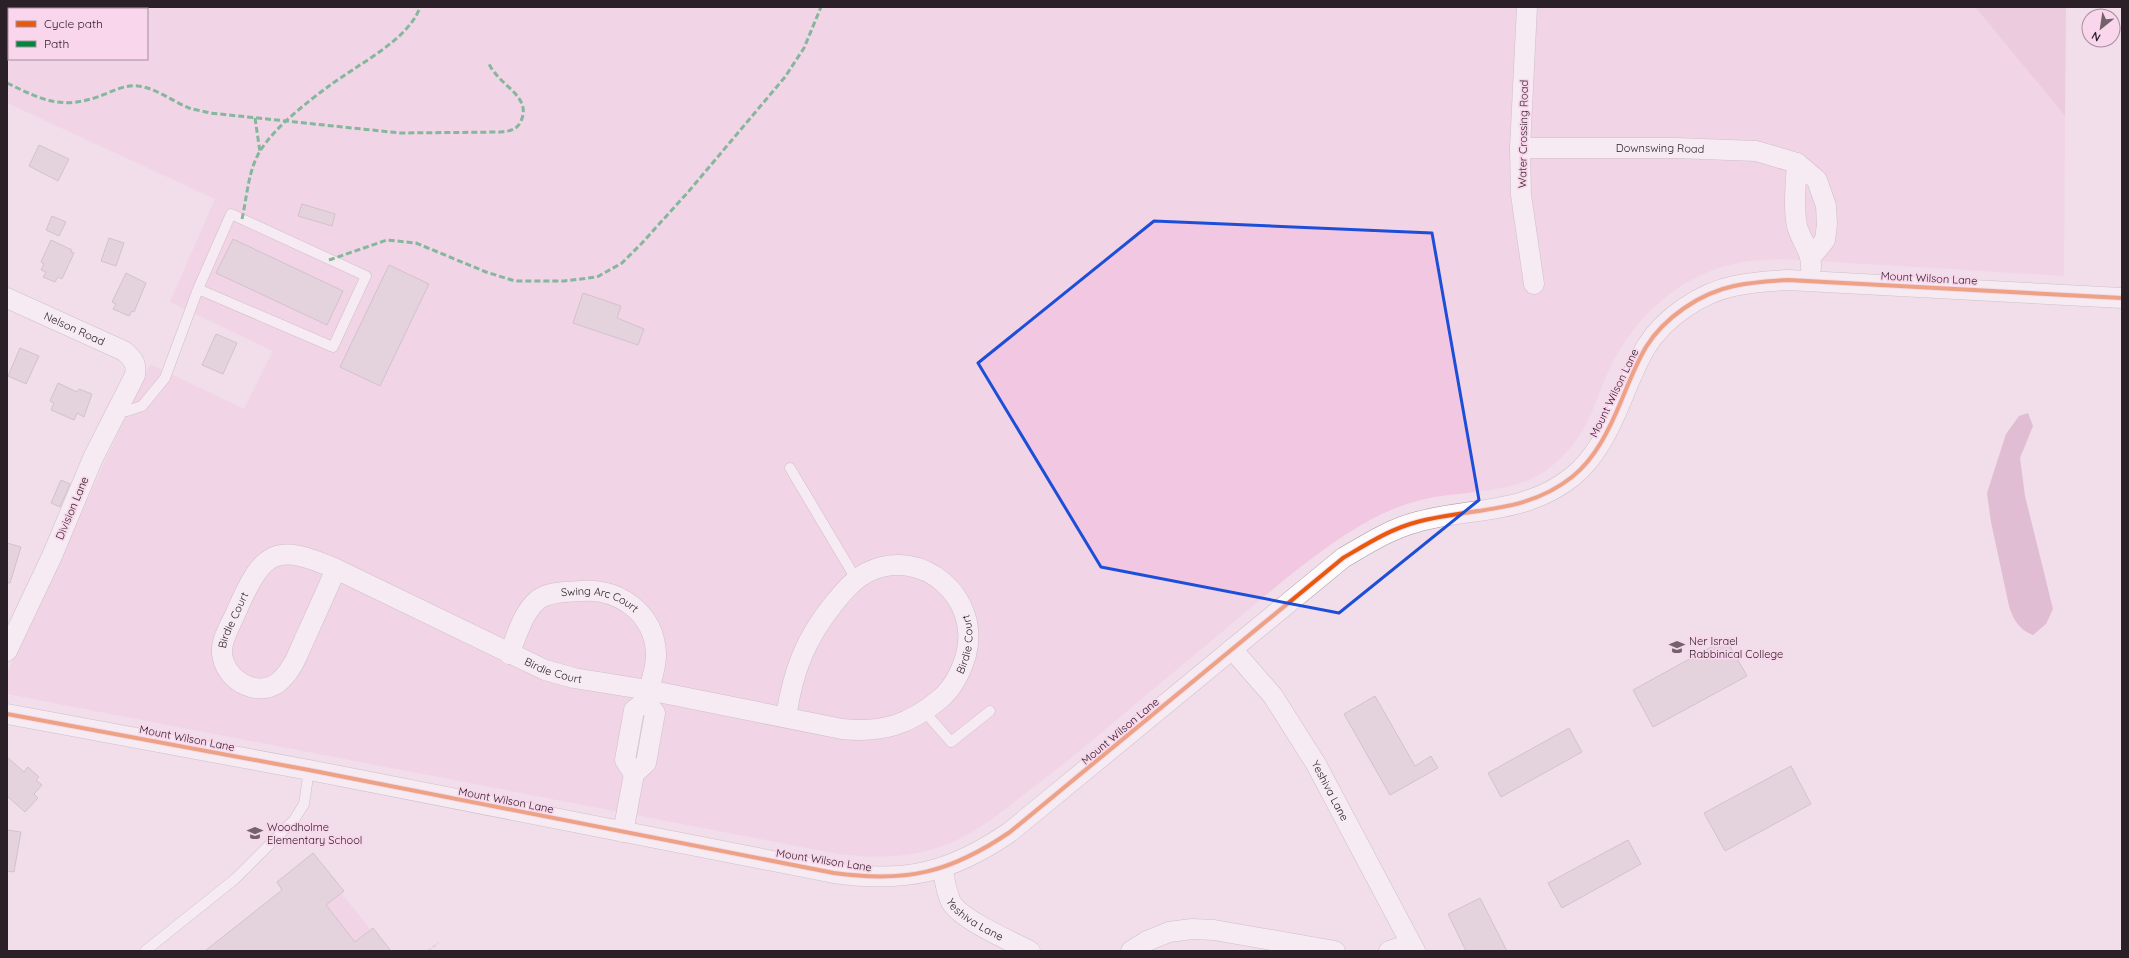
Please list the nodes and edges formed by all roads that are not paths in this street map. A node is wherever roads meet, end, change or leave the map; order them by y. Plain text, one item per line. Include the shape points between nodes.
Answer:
1 (1527, 7) edge
2 (1520, 148) junction
3 (1797, 163) junction
4 (1811, 257) junction
5 (1810, 281) junction
6 (1534, 284) dead end
7 (198, 289) junction
8 (7, 298) edge
9 (2122, 298) edge
10 (136, 366) joint
11 (117, 410) junction
12 (790, 468) dead end
13 (336, 569) junction
14 (856, 580) junction
15 (1232, 649) junction
16 (7, 651) edge
17 (509, 654) junction
18 (647, 696) junction
19 (924, 711) junction
20 (990, 711) dead end
21 (7, 714) edge
22 (786, 717) junction
23 (309, 770) junction
24 (623, 832) junction
25 (942, 868) junction
26 (1413, 947) edge
27 (1144, 948) edge
28 (145, 951) edge
29 (1030, 951) edge
30 (1335, 951) edge
31 (1390, 951) edge

1 - 2 street, Water Crossing Road
2 - 3 street, Downswing Road via 1756,151
2 - 6 street, Water Crossing Road via 1522,195
3 - 4 street via 1798,226
3 - 4 street, Downswing Road via 1817,180 1826,206 1828,224 1825,240
4 - 5 street
5 - 9 street, Mount Wilson Lane
5 - 15 street, Mount Wilson Lane via 1756,282 1732,286 1707,295 1690,305 1661,329 1647,346 1601,443 1585,465 1572,477 1528,502 1508,508 1428,519 1382,535 1343,558
7 - 7 lane via 231,214 366,276 333,347
7 - 11 lane via 165,378 142,406 127,411
8 - 10 street, Nelson Road via 124,351
10 - 11 street, Division Lane via 135,375
11 - 16 street, Division Lane
12 - 14 lane
13 - 13 street, Birdie Court via 306,556 284,554 267,560 258,569 223,645 224,662 234,677 241,683 261,689 281,680 293,664
13 - 17 street, Birdie Court
14 - 19 street, Birdie Court via 870,572 885,568 918,568 946,583 960,602 968,624 969,636 964,661 951,687
14 - 22 street, Birdie Court via 829,610 806,644 793,677
15 - 25 street, Mount Wilson Lane via 1010,832 966,859
15 - 26 street, Yeshiva Lane via 1273,696 1312,758
17 - 18 street, Birdie Court via 545,670
17 - 18 street, Swing Arc Court via 525,616 540,598 553,594 599,590 617,596 631,605 642,616 650,630 657,655
18 - 22 street, Birdie Court
18 - 24 street via 634,710 625,760 634,774
19 - 20 lane via 951,742
19 - 22 street, Birdie Court via 905,722 875,731 842,730
21 - 23 street, Mount Wilson Lane
23 - 24 street, Mount Wilson Lane
23 - 28 lane via 304,804 300,813 235,879
24 - 25 street, Mount Wilson Lane via 864,877 892,878
25 - 29 street, Yeshiva Lane via 951,902 958,909 968,918
26 - 31 street, Yeshiva Lane
27 - 30 street via 1169,932 1214,930

